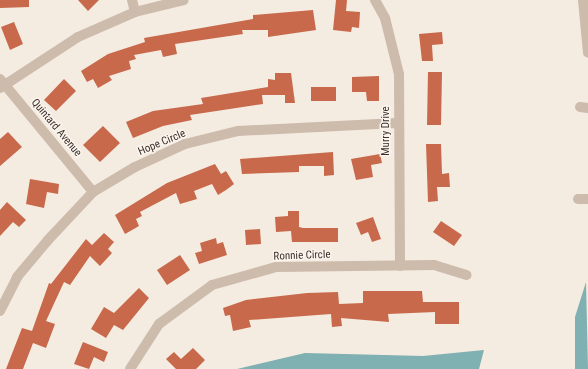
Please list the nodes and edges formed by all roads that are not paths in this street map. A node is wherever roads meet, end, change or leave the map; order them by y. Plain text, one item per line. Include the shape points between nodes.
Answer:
1 (132, 0) edge
2 (184, 0) edge
3 (374, 0) edge
4 (583, 0) edge
5 (135, 12) junction
6 (588, 53) edge
7 (1, 84) edge
8 (397, 123) junction
9 (93, 192) junction
10 (578, 199) dead end
11 (588, 199) edge
12 (400, 266) junction
13 (466, 275) dead end
14 (0, 311) edge
15 (130, 369) edge

1 - 5 street
2 - 5 street
3 - 8 street, Murry Drive via 385,18 399,74
4 - 6 street
5 - 7 street via 78,37
7 - 9 street, Quintard Avenue
8 - 9 street, Hope Circle via 238,131 185,144 135,167
8 - 12 street, Murry Drive
9 - 14 street, Hope Circle via 17,277
10 - 11 street
12 - 13 street, Ronnie Circle via 434,265
12 - 15 street, Ronnie Circle via 276,267 212,285 159,324

